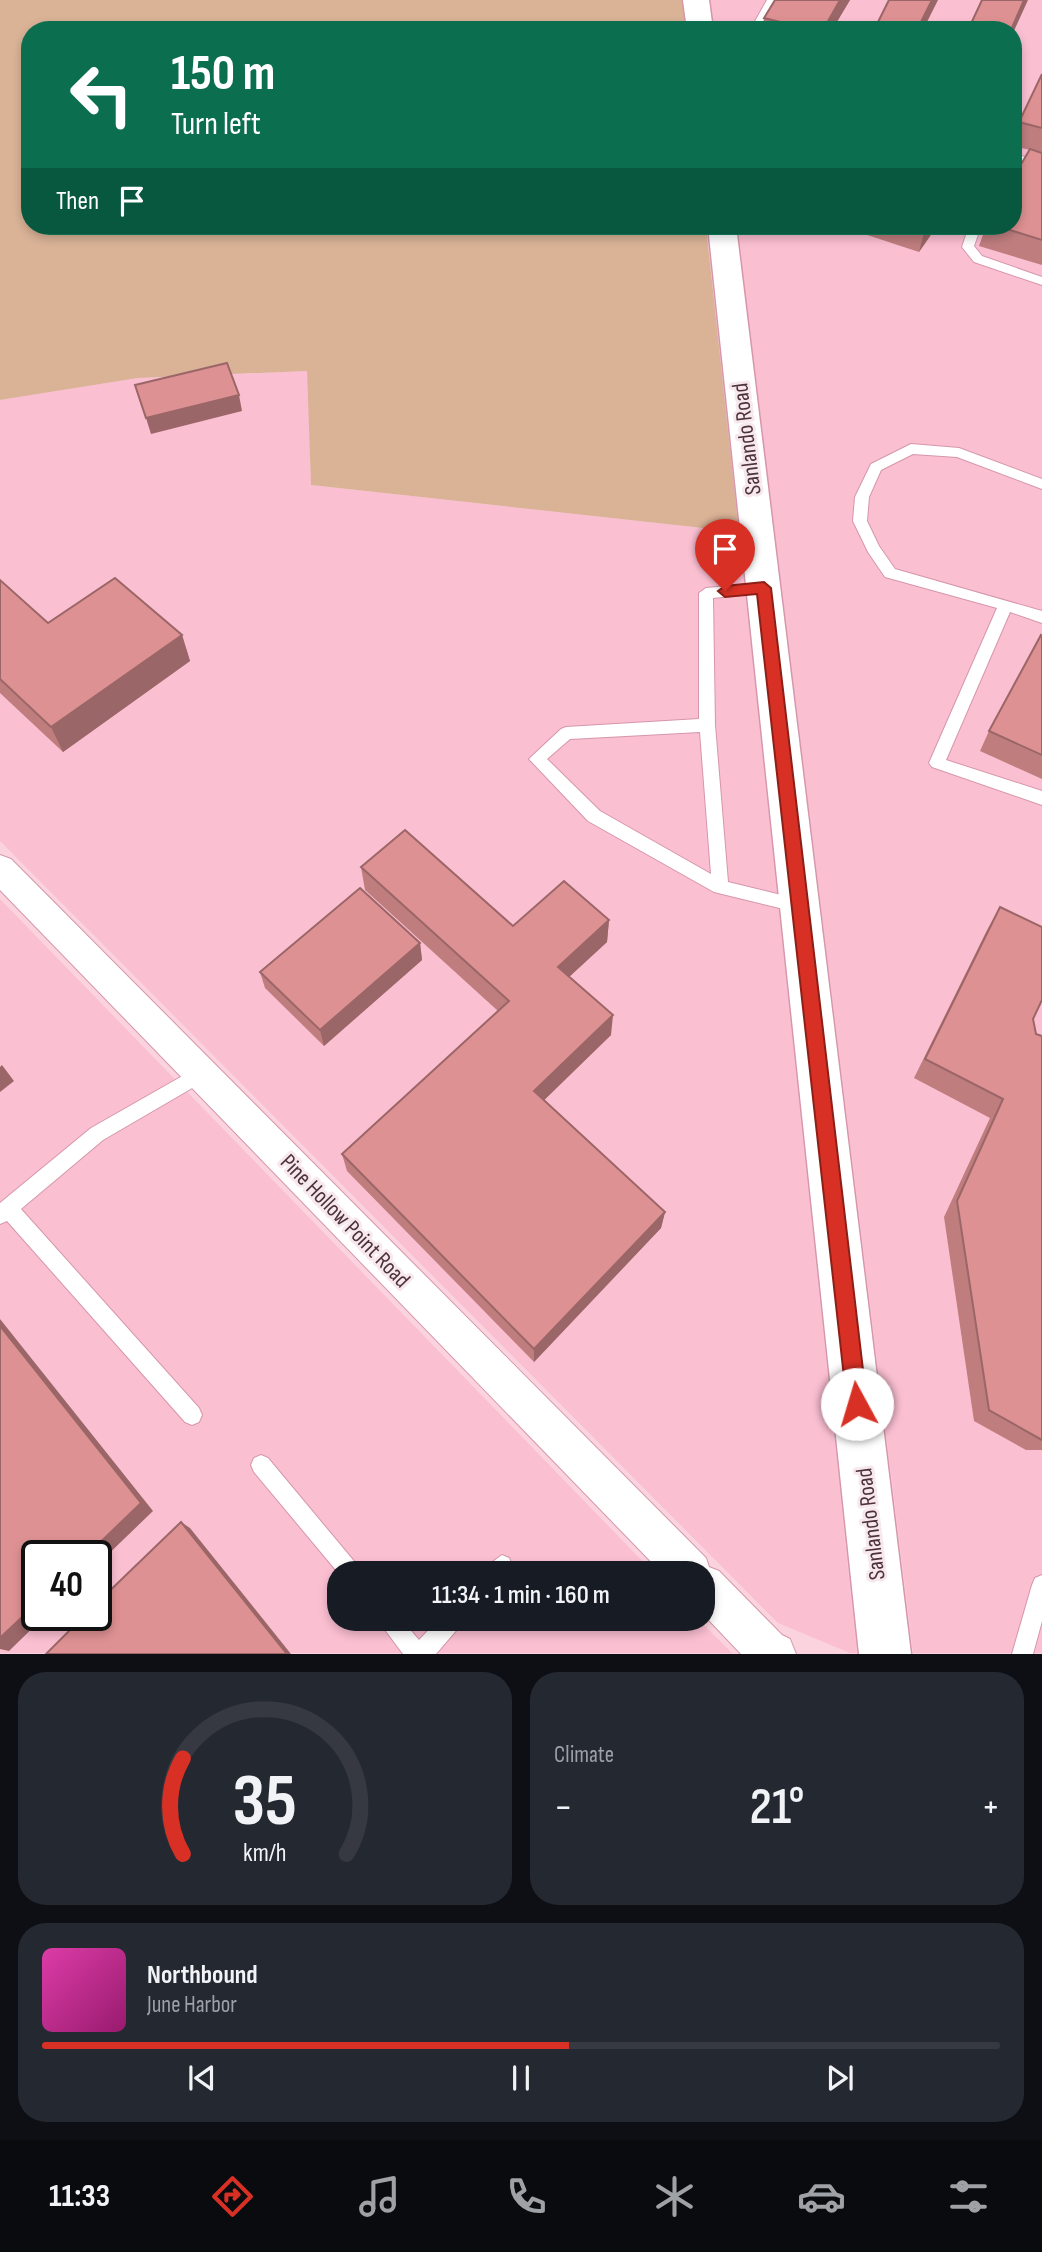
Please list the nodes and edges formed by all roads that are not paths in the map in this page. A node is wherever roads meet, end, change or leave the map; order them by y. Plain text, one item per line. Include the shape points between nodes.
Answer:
1 (696, 0) edge
2 (772, 0) edge
3 (699, 21) edge
4 (760, 21) edge
5 (1022, 159) edge
6 (1042, 165) edge
7 (723, 235) edge
8 (970, 235) edge
9 (1042, 281) edge
10 (1042, 484) edge
11 (764, 588) junction
12 (1006, 605) junction
13 (1042, 617) edge
14 (707, 725) junction
15 (1042, 798) edge
16 (0, 869) edge
17 (720, 887) junction
18 (800, 906) junction
19 (200, 1074) junction
20 (4, 1211) edge
21 (192, 1415) dead end
22 (261, 1465) dead end
23 (341, 1561) edge
24 (679, 1561) edge
25 (1042, 1585) edge
26 (715, 1597) edge
27 (399, 1631) edge
28 (441, 1631) edge
29 (419, 1654) edge
30 (775, 1654) edge
31 (886, 1654) edge
32 (1022, 1654) edge

1 - 3 street
2 - 4 lane
5 - 6 lane
7 - 11 street, Sanlando Road
8 - 9 lane via 968,247 978,259
10 - 12 lane via 959,453 911,449 876,467 862,497 860,521 890,573
11 - 14 lane via 706,593
11 - 18 street, Sanlando Road
12 - 13 lane
12 - 15 lane via 937,762
14 - 17 lane
14 - 17 lane via 566,733 537,759 594,816
16 - 19 street, Pine Hollow Point Road
17 - 18 lane
18 - 31 street, Sanlando Road
19 - 20 lane via 97,1134
19 - 24 street, Pine Hollow Point Road
20 - 21 lane
22 - 23 lane
25 - 32 lane
26 - 30 street
27 - 29 lane
28 - 29 lane

